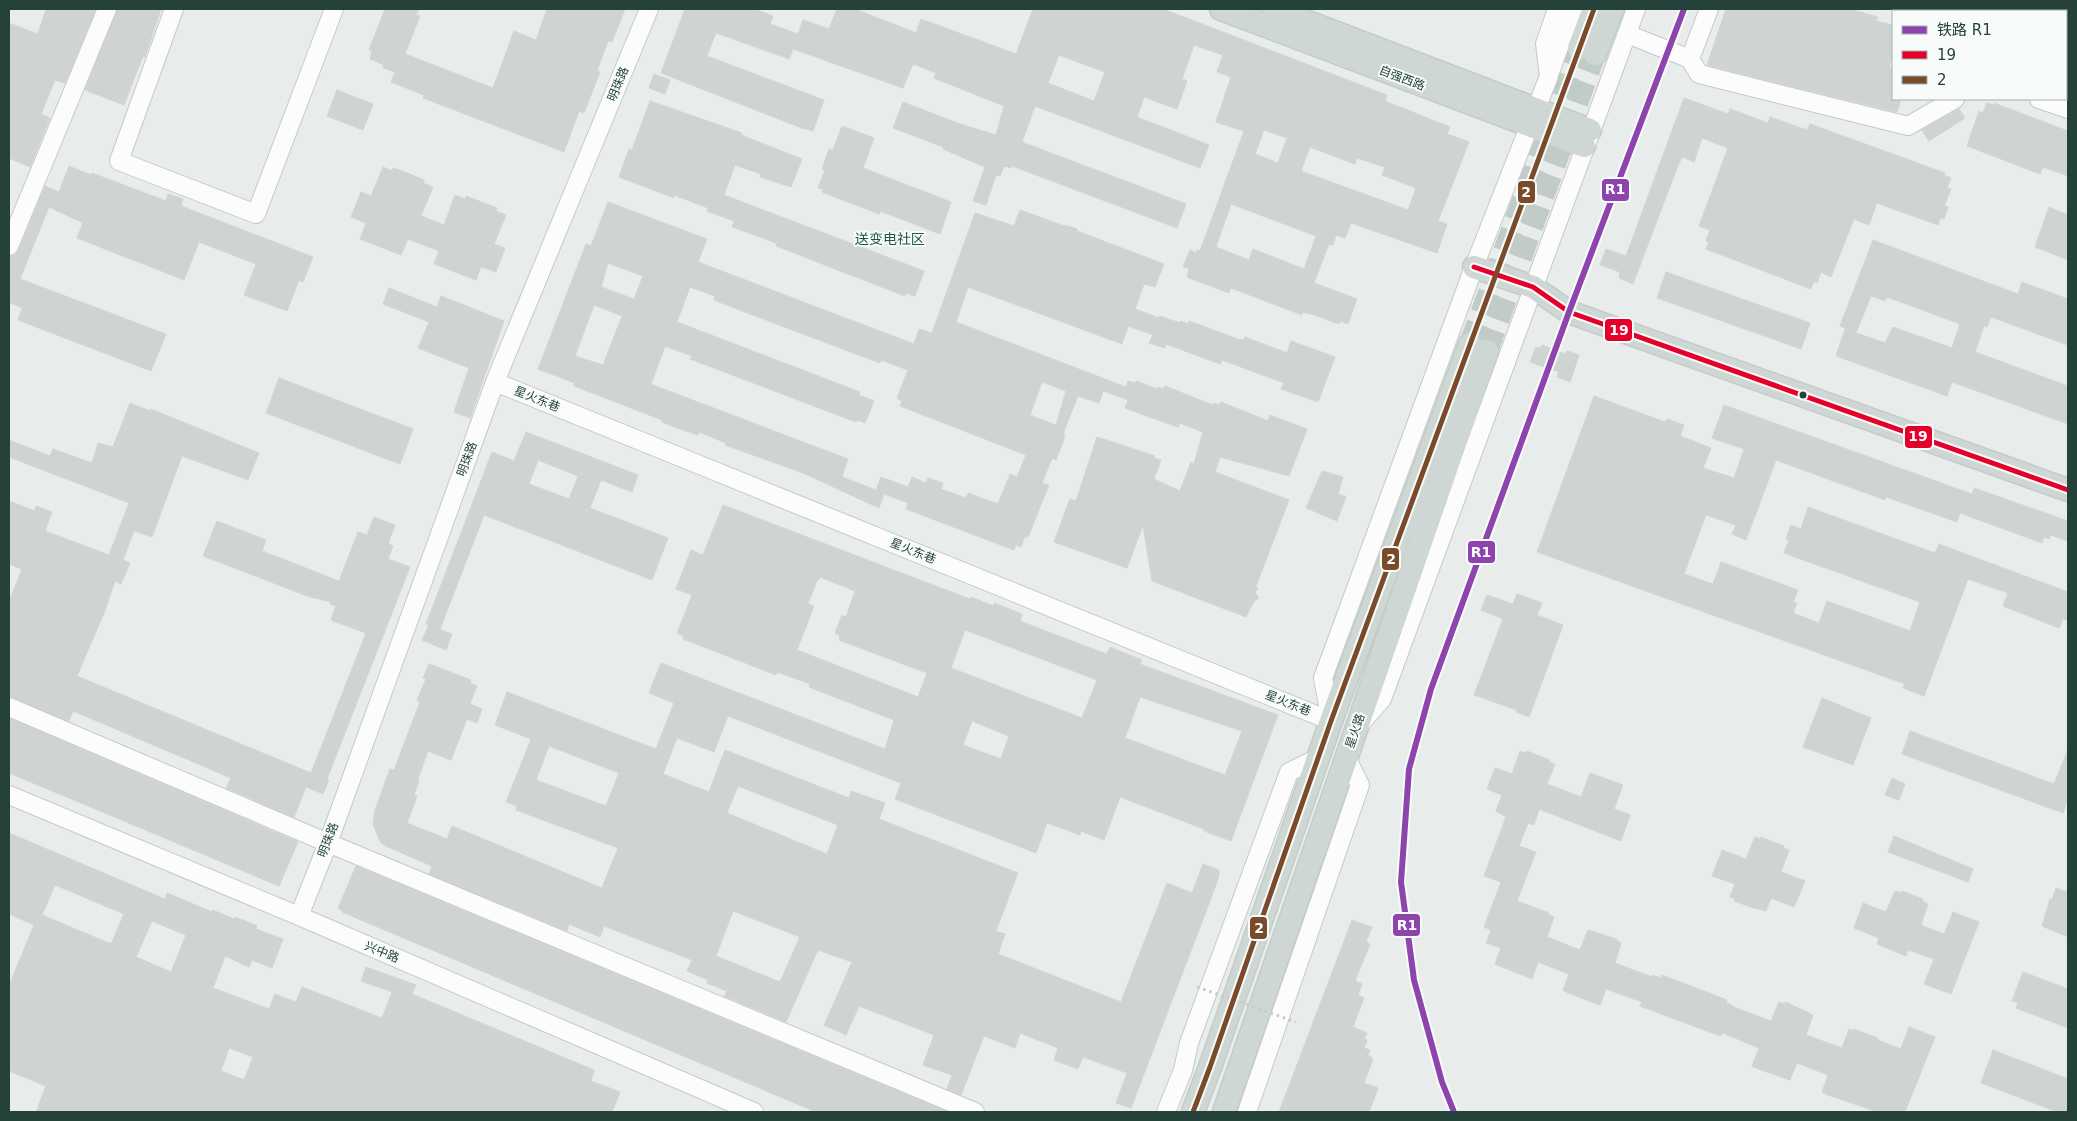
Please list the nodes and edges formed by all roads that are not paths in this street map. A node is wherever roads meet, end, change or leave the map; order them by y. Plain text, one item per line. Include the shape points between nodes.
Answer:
1 (107, 9) edge
2 (174, 9) edge
3 (334, 9) edge
4 (649, 9) edge
5 (1221, 9) edge
6 (1274, 9) edge
7 (1557, 9) edge
8 (1573, 9) edge
9 (1594, 9) edge
10 (1612, 9) edge
11 (1636, 9) edge
12 (1709, 9) edge
13 (1627, 34) junction
14 (1690, 59) junction
15 (1548, 76) junction
16 (1953, 100) edge
17 (2042, 100) edge
18 (2068, 109) edge
19 (1532, 118) junction
20 (1587, 138) junction
21 (9, 246) edge
22 (1474, 267) junction
23 (1533, 287) junction
24 (495, 382) junction
25 (2068, 490) edge
26 (9, 707) edge
27 (1330, 721) junction
28 (1356, 728) junction
29 (1318, 758) junction
30 (1346, 758) junction
31 (9, 795) edge
32 (328, 843) junction
33 (299, 916) junction
34 (1210, 1067) junction
35 (1235, 1080) junction
36 (754, 1112) edge
37 (975, 1112) edge
38 (1166, 1112) edge
39 (1181, 1112) edge
40 (1193, 1112) edge
41 (1224, 1112) edge
42 (1232, 1112) edge
43 (1247, 1112) edge

1 - 21 street
2 - 3 street via 119,161 256,214
4 - 24 street, 明珠路
5 - 19 main road, 自强西路
6 - 19 main road, 自强西路
7 - 15 street via 1545,44
8 - 15 street
9 - 10 main road via 1587,51
11 - 13 street
12 - 14 street
13 - 14 street
13 - 20 street
14 - 16 street via 1699,74 1908,126
15 - 19 street
17 - 18 street
19 - 20 main road, 自强西路
19 - 22 street
20 - 23 street
22 - 23 main road
22 - 27 street via 1323,678
23 - 25 main road via 1569,312
23 - 28 street via 1382,699
24 - 27 street, 星火东巷
24 - 32 street, 明珠路
26 - 32 street
27 - 28 main road, 星火路 via 1478,347
27 - 29 main road, 星火路
28 - 30 main road, 星火路
29 - 34 main road, 星火路
29 - 38 street via 1289,772 1189,1043 1184,1070
30 - 35 main road, 星火路
30 - 43 street via 1360,785
31 - 33 street, 兴中路
32 - 33 street, 明珠路
32 - 37 street
33 - 36 street, 兴中路
34 - 39 main road
34 - 40 main road, 星火路
35 - 41 main road, 星火路
35 - 42 main road

